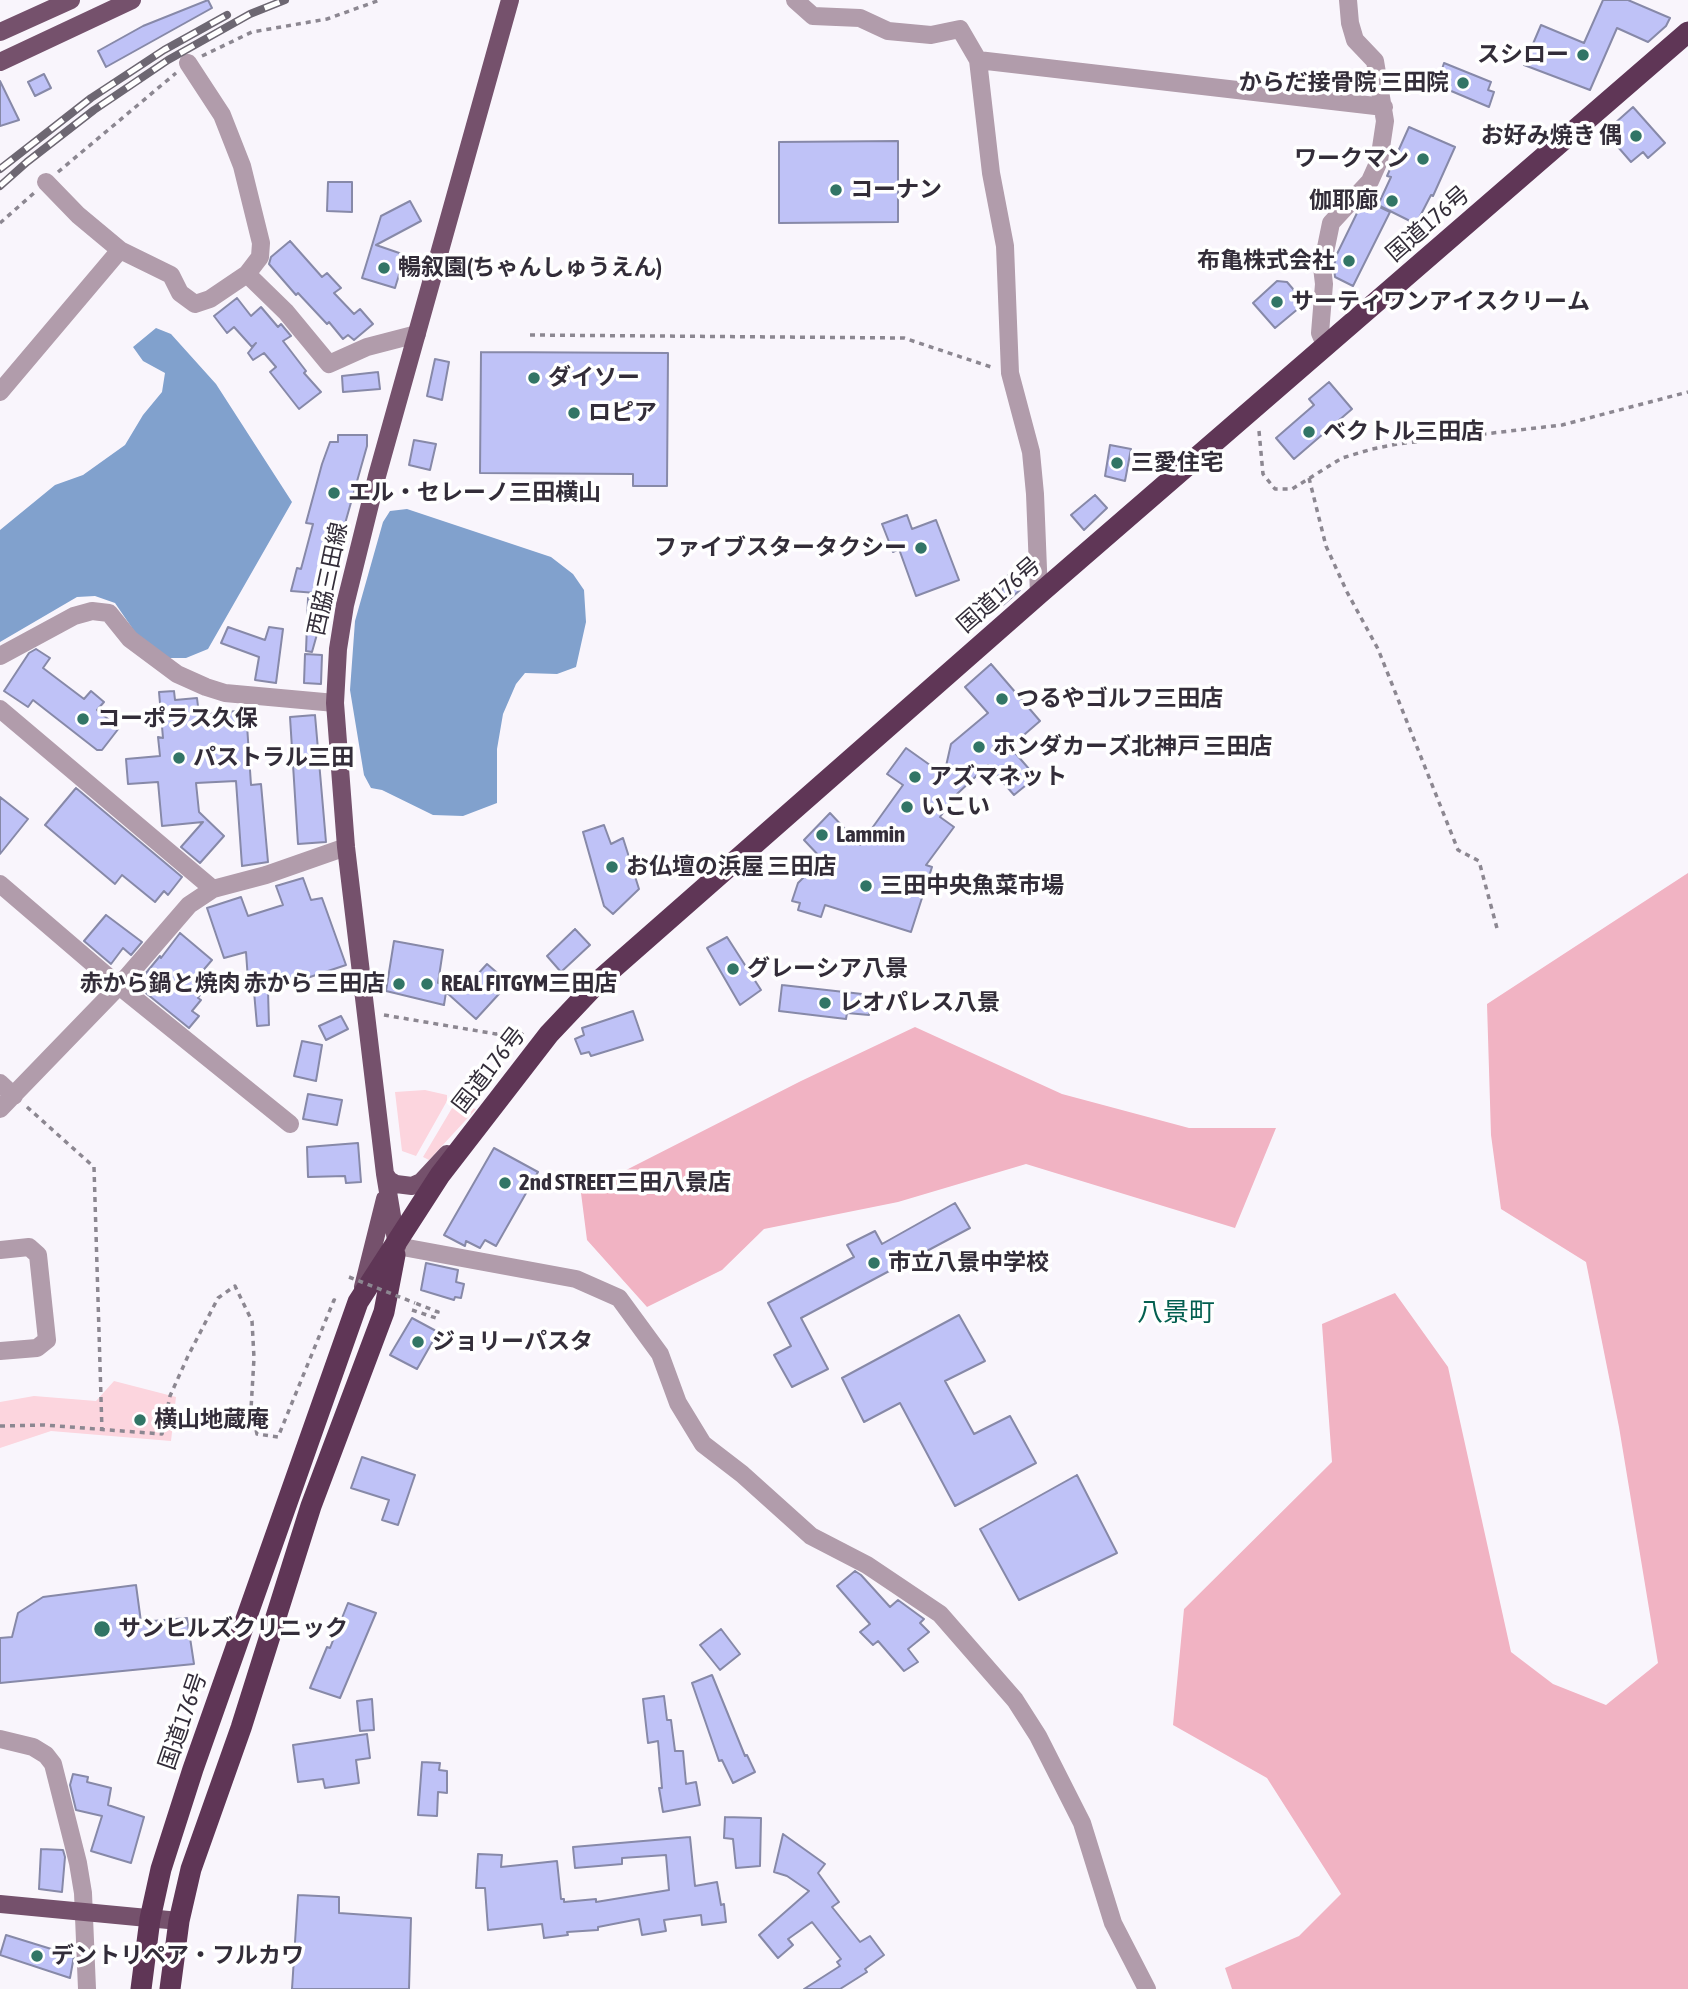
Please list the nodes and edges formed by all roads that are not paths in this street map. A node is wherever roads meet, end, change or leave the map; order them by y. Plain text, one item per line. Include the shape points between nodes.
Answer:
1 (71, 0) edge
2 (132, 0) edge
3 (510, 0) edge
4 (795, 0) edge
5 (1348, 0) edge
6 (0, 32) edge
7 (1688, 32) edge
8 (978, 60) junction
9 (0, 62) edge
10 (188, 63) road end
11 (1384, 107) junction
12 (46, 183) road end
13 (120, 250) junction
14 (247, 274) junction
15 (417, 334) junction
16 (1326, 347) junction
17 (0, 392) edge
18 (1039, 594) junction
19 (0, 656) edge
20 (335, 703) junction
21 (0, 709) edge
22 (346, 847) junction
23 (0, 884) edge
24 (214, 889) junction
25 (119, 986) junction
26 (0, 1083) edge
27 (15, 1096) junction
28 (0, 1109) edge
29 (486, 1116) junction
30 (290, 1124) dead end
31 (386, 1179) junction
32 (397, 1246) junction
33 (0, 1250) edge
34 (358, 1302) junction
35 (0, 1351) edge
36 (0, 1739) edge
37 (0, 1904) edge
38 (85, 1912) junction
39 (150, 1919) junction
40 (179, 1921) junction
41 (87, 1989) edge
42 (141, 1989) edge
43 (170, 1989) edge
44 (1147, 1989) edge

1 - 6 main road
2 - 9 main road
3 - 15 main road, 西脇三田線
4 - 8 street via 813,16 860,18 888,31 931,35 960,29
5 - 11 street via 1355,40 1375,61
7 - 16 highway, 国道176号
8 - 11 street
8 - 18 street via 1004,246 1010,373 1031,452
10 - 14 street via 222,115 242,166 261,243 260,257
11 - 16 street via 1379,161 1370,181 1331,223 1322,267 1321,333
12 - 13 street
13 - 14 street via 171,275 180,293 195,304
13 - 17 street
14 - 15 street via 329,364 367,347
15 - 20 main road, 西脇三田線 via 345,605
16 - 18 highway, 国道176号
18 - 29 highway, 国道176号 via 602,978 549,1034
19 - 20 street via 74,616 109,613 130,639 177,674 206,687 225,694
20 - 22 main road, 西脇三田線
21 - 24 street
22 - 24 street
22 - 31 main road, 西脇三田線
23 - 25 street
24 - 25 street via 189,905
25 - 27 street
25 - 30 street
26 - 27 street
27 - 28 street
29 - 31 main road via 421,1182 412,1186
29 - 32 highway, 国道176号 via 440,1175
31 - 32 main road, 西脇三田線
31 - 34 main road, 西脇三田線
32 - 34 highway, 国道176号
32 - 40 highway, 国道176号 via 384,1312 311,1506 191,1869
32 - 44 street via 576,1279 619,1298 660,1354 678,1404 703,1444 811,1536 867,1565 940,1614 1015,1700 1038,1736 1082,1823 1113,1923
33 - 35 street via 29,1247 38,1255 47,1340 37,1348
34 - 39 highway, 国道176号 via 193,1769
36 - 38 street via 33,1747 53,1764 78,1863
37 - 38 main road
38 - 39 main road
38 - 41 street
39 - 40 main road
39 - 42 highway, 国道176号
40 - 43 highway, 国道176号

